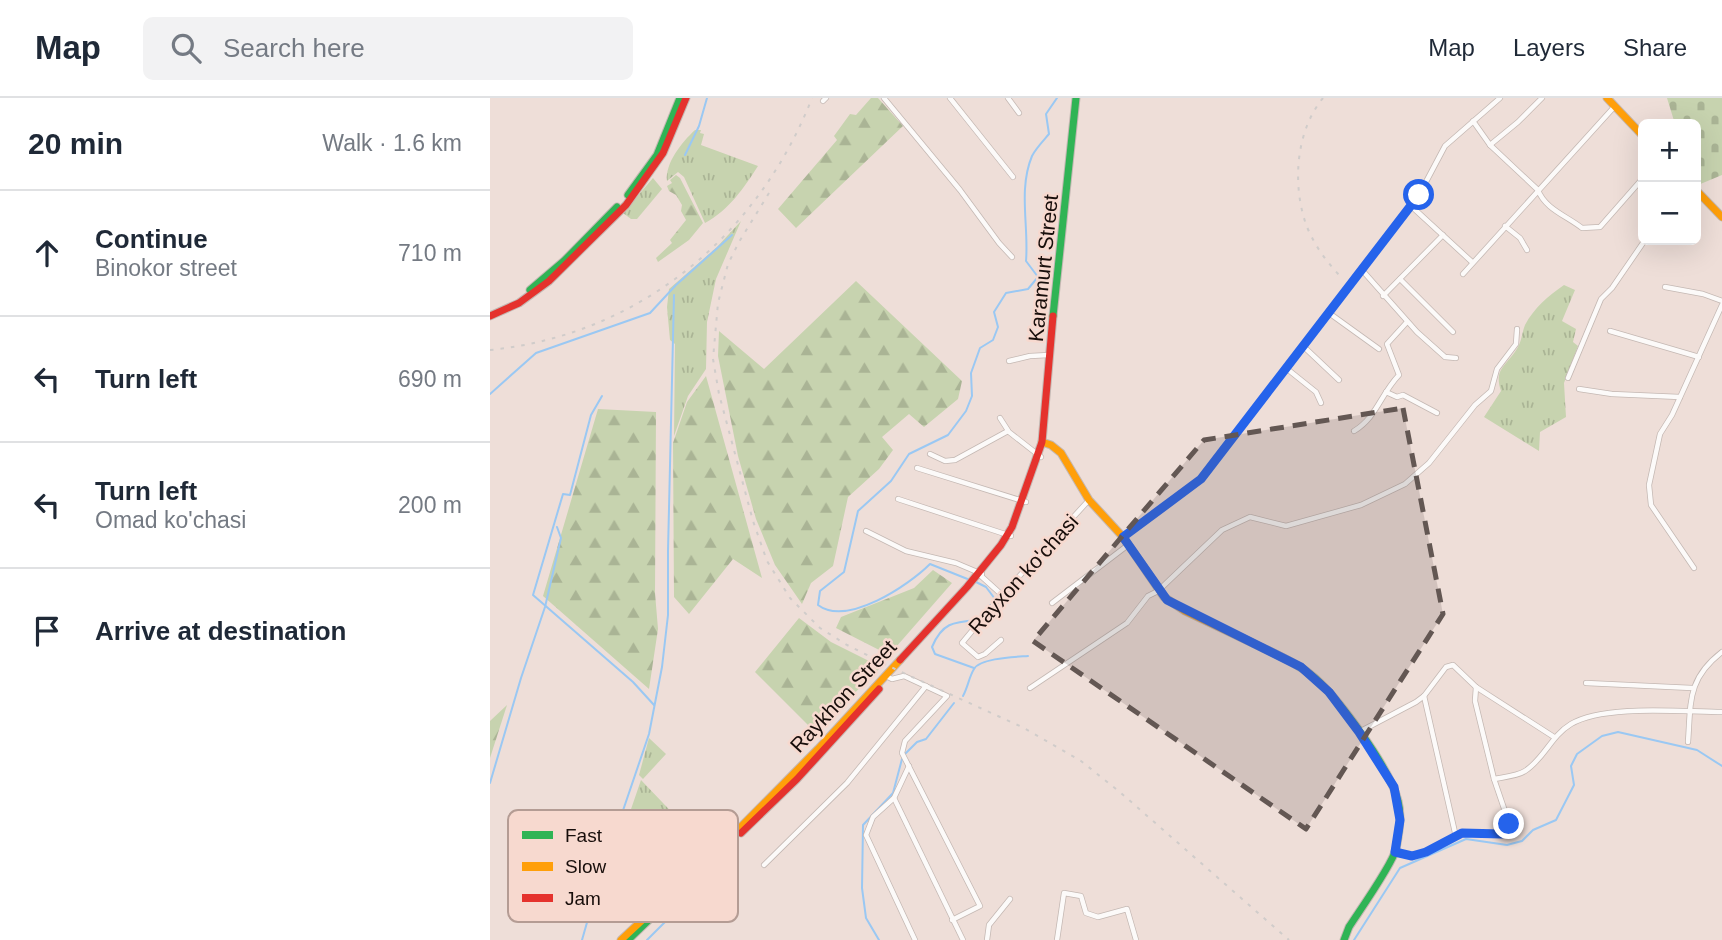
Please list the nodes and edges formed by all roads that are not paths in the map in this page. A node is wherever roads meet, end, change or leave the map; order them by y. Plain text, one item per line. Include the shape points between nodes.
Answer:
1 (680, 98) edge
2 (686, 98) edge
3 (884, 98) edge
4 (950, 98) edge
5 (1008, 98) edge
6 (1078, 98) edge
7 (1500, 98) edge
8 (1542, 98) edge
9 (1607, 98) edge
10 (1615, 106) junction
11 (1019, 113) dead end
12 (1473, 121) junction
13 (1638, 131) edge
14 (1490, 145) junction
15 (1013, 177) dead end
16 (1639, 182) edge
17 (1538, 190) junction
18 (1701, 195) edge
19 (1410, 205) junction
20 (1722, 217) edge
21 (1505, 226) junction
22 (1443, 235) junction
23 (1642, 245) edge
24 (1527, 250) dead end
25 (1012, 257) dead end
26 (1472, 262) junction
27 (1362, 270) junction
28 (1463, 274) dead end
29 (1399, 279) junction
30 (1057, 280) junction
31 (1665, 287) dead end
32 (1383, 296) junction
33 (1722, 303) edge
34 (1329, 313) junction
35 (490, 314) edge
36 (1407, 321) junction
37 (1517, 329) dead end
38 (1610, 331) dead end
39 (1453, 332) dead end
40 (1303, 346) junction
41 (1379, 349) dead end
42 (1049, 355) junction
43 (1699, 357) junction
44 (1456, 358) dead end
45 (1009, 361) dead end
46 (1286, 368) junction
47 (1568, 377) dead end
48 (1339, 380) dead end
49 (1579, 389) dead end
50 (1386, 392) junction
51 (1680, 397) junction
52 (1321, 403) dead end
53 (1437, 413) dead end
54 (1000, 418) dead end
55 (1008, 431) junction
56 (1354, 431) dead end
57 (1043, 442) junction
58 (930, 454) dead end
59 (1040, 457) junction
60 (917, 468) dead end
61 (898, 499) dead end
62 (1089, 500) junction
63 (1025, 502) junction
64 (866, 531) dead end
65 (1009, 536) junction
66 (1123, 537) junction
67 (1128, 545) junction
68 (1694, 568) dead end
69 (979, 575) junction
70 (1158, 591) junction
71 (1002, 595) junction
72 (1052, 603) dead end
73 (1001, 640) dead end
74 (1722, 652) edge
75 (888, 677) junction
76 (1586, 683) dead end
77 (926, 686) junction
78 (1476, 687) junction
79 (1030, 688) dead end
80 (1692, 688) junction
81 (1424, 696) junction
82 (1690, 712) junction
83 (1722, 712) edge
84 (1359, 732) junction
85 (1554, 737) junction
86 (1688, 742) dead end
87 (909, 764) junction
88 (1494, 779) junction
89 (894, 798) junction
90 (738, 830) edge
91 (738, 835) edge
92 (1455, 836) junction
93 (1395, 852) junction
94 (764, 864) dead end
95 (1010, 899) dead end
96 (952, 920) junction
97 (640, 922) edge
98 (647, 922) edge
99 (621, 940) edge
100 (628, 940) edge
101 (915, 940) edge
102 (963, 940) edge
103 (987, 940) edge
104 (1057, 940) edge
105 (1136, 940) edge
106 (1344, 940) edge

1 - 35 main road via 657,155 624,199 544,279
2 - 35 main road via 663,153 626,205 549,281 519,303
3 - 25 street
4 - 15 street
5 - 11 street
6 - 30 main road, Karamurt Street
7 - 12 street
8 - 14 street
9 - 10 main road
10 - 13 main road
10 - 17 street
12 - 14 street
12 - 19 street via 1445,146
14 - 17 street
16 - 17 street via 1600,227 1582,228 1552,209
17 - 21 street
18 - 20 main road
19 - 22 street
19 - 27 street
21 - 24 street
21 - 26 street
22 - 26 street
22 - 29 street
23 - 47 street via 1601,299
26 - 28 street
27 - 32 street
27 - 34 street
29 - 32 street
29 - 39 street
30 - 42 main road, Karamurt Street
30 - 57 main road, Karamurt Street
31 - 33 street
32 - 36 street
33 - 43 street
34 - 40 street
34 - 41 street
36 - 44 street via 1446,357
36 - 50 street via 1387,344 1399,375
37 - 70 street via 1516,344 1497,369 1491,391 1405,484 1361,505 1286,526 1250,517 1222,530
38 - 43 street
40 - 46 street
40 - 48 street
42 - 45 street
42 - 57 main road, Karamurt Street
43 - 51 street
46 - 52 street via 1316,392
46 - 66 street via 1201,479
49 - 51 street
50 - 53 street via 1403,395
50 - 56 street via 1369,421
51 - 68 street via 1660,434 1648,485 1651,505
54 - 55 street
55 - 58 street via 954,460
55 - 59 street
57 - 59 main road, Raykhon Street
57 - 62 main road via 1061,453
59 - 63 main road, Raykhon Street
60 - 63 street
61 - 65 street
62 - 66 main road
62 - 71 street, Rayxon ko'chasi
63 - 65 main road, Raykhon Street
64 - 69 street via 906,551
65 - 69 main road, Raykhon Street
66 - 67 main road
67 - 70 main road
67 - 72 street
69 - 71 street
69 - 75 main road, Raykhon Street
70 - 79 street via 1148,596 1127,623
70 - 84 main road via 1185,611 1305,670 1329,692
71 - 73 street, Rayxon ko'chasi via 962,642 978,657
74 - 80 street
75 - 77 street via 904,676
75 - 90 main road, Raykhon Street
75 - 91 main road, Raykhon Street via 797,779
76 - 80 street
77 - 87 street via 947,696 905,741 902,753
77 - 94 street via 847,783
78 - 81 street via 1453,666 1446,667
78 - 85 street
78 - 88 street via 1475,701
80 - 82 street
81 - 84 street
81 - 92 street
82 - 83 street
82 - 85 street via 1643,710 1593,716 1572,723
82 - 86 street
84 - 93 main road via 1396,793 1400,820
85 - 88 street via 1523,772
87 - 89 street
87 - 96 street via 980,906
88 - 92 street via 1509,824 1506,831
89 - 96 street
89 - 101 street via 873,817 866,835
92 - 93 street via 1412,856
93 - 106 main road
95 - 103 street via 989,925
96 - 102 street
97 - 99 main road, Raykhon Street
98 - 100 main road, Raykhon Street
104 - 105 street via 1064,892 1081,896 1086,913 1098,917 1126,909

